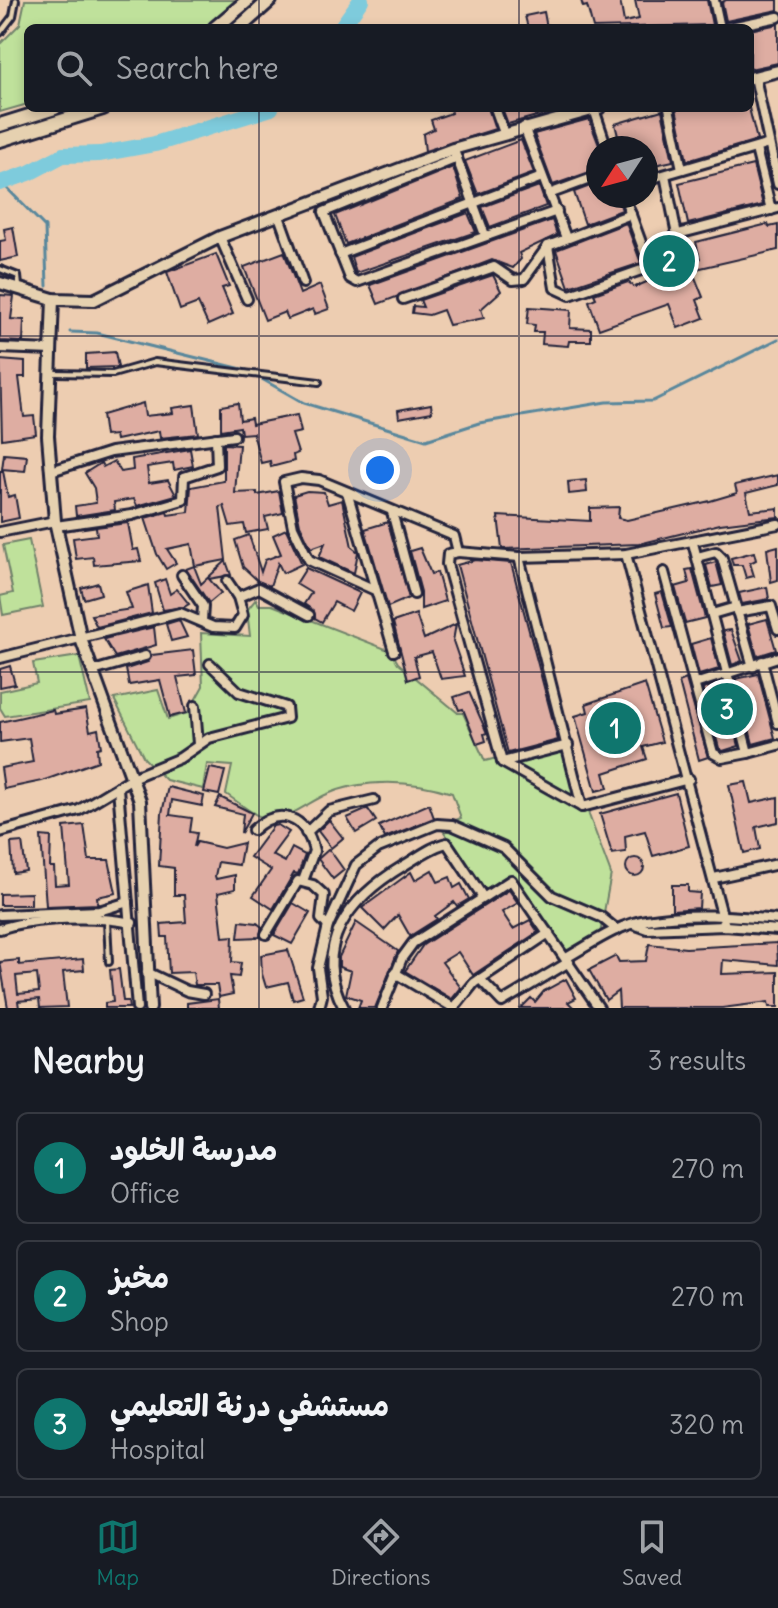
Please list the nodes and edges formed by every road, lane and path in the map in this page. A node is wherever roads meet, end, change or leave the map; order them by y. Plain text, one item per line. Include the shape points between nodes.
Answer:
1 (16, 0) edge
2 (248, 0) edge
3 (270, 0) edge
4 (714, 0) edge
5 (778, 17) edge
6 (220, 24) edge
7 (243, 24) edge
8 (719, 24) edge
9 (745, 24) edge
10 (0, 33) edge
11 (778, 71) edge
12 (754, 77) edge
13 (754, 85) edge
14 (42, 112) edge
15 (90, 112) edge
16 (496, 112) edge
17 (581, 112) edge
18 (597, 112) edge
19 (670, 112) edge
20 (0, 125) edge
21 (524, 127) junction
22 (504, 133) junction
23 (604, 136) edge
24 (0, 140) edge
25 (769, 144) junction
26 (756, 149) junction
27 (455, 154) junction
28 (682, 169) junction
29 (665, 175) junction
30 (542, 177) junction
31 (658, 177) edge
32 (586, 180) edge
33 (778, 184) edge
34 (549, 194) junction
35 (473, 203) junction
36 (629, 208) edge
37 (774, 209) edge
38 (557, 211) junction
39 (631, 214) junction
40 (279, 216) junction
41 (678, 234) junction
42 (485, 235) junction
43 (220, 237) junction
44 (566, 238) junction
45 (548, 246) junction
46 (340, 254) junction
47 (650, 267) junction
48 (0, 269) edge
49 (0, 283) edge
50 (303, 283) dead end
51 (19, 286) junction
52 (53, 299) junction
53 (247, 299) dead end
54 (403, 299) dead end
55 (0, 348) edge
56 (52, 350) junction
57 (51, 373) junction
58 (319, 382) dead end
59 (234, 436) dead end
60 (216, 438) junction
61 (51, 471) junction
62 (347, 492) junction
63 (392, 512) junction
64 (56, 523) junction
65 (778, 524) edge
66 (0, 532) edge
67 (693, 543) junction
68 (458, 552) junction
69 (626, 554) junction
70 (519, 557) junction
71 (697, 557) junction
72 (664, 572) dead end
73 (182, 575) dead end
74 (227, 581) dead end
75 (375, 590) junction
76 (414, 594) dead end
77 (238, 597) junction
78 (736, 610) junction
79 (712, 614) junction
80 (309, 615) dead end
81 (202, 621) junction
82 (778, 629) edge
83 (81, 639) junction
84 (394, 651) dead end
85 (145, 656) dead end
86 (778, 657) edge
87 (0, 658) edge
88 (762, 661) junction
89 (210, 664) dead end
90 (753, 667) junction
91 (93, 671) junction
92 (729, 675) junction
93 (695, 684) junction
94 (195, 706) dead end
95 (778, 723) edge
96 (198, 744) junction
97 (568, 745) junction
98 (778, 745) edge
99 (748, 753) junction
100 (502, 762) junction
101 (134, 777) junction
102 (689, 779) junction
103 (118, 788) junction
104 (374, 800) dead end
105 (582, 807) junction
106 (253, 830) dead end
107 (0, 832) edge
108 (306, 833) junction
109 (778, 864) edge
110 (714, 878) junction
111 (303, 881) junction
112 (483, 897) junction
113 (128, 902) junction
114 (0, 915) edge
115 (723, 915) junction
116 (106, 920) junction
117 (778, 920) edge
118 (132, 923) junction
119 (632, 924) junction
120 (328, 926) junction
121 (725, 926) junction
122 (0, 929) edge
123 (617, 930) junction
124 (778, 930) edge
125 (549, 933) junction
126 (266, 934) dead end
127 (568, 960) junction
128 (109, 962) dead end
129 (147, 972) junction
130 (395, 973) junction
131 (480, 979) junction
132 (204, 994) dead end
133 (505, 1005) edge
134 (137, 1008) edge
135 (150, 1008) edge
136 (319, 1008) edge
137 (344, 1008) edge
138 (382, 1008) edge
139 (454, 1008) edge
140 (599, 1008) edge

1 - 10 lane via 13,16
2 - 6 highway
3 - 7 highway
4 - 8 street
5 - 9 street
11 - 12 street
13 - 25 street
14 - 20 highway
15 - 24 highway
16 - 22 street
17 - 21 street
18 - 23 street
19 - 28 street
21 - 22 street
21 - 30 street
22 - 27 street
25 - 26 street
25 - 33 street
26 - 28 street
26 - 37 street
27 - 35 street
27 - 40 street
27 - 46 street via 324,212
28 - 29 street
29 - 31 street
29 - 41 street
30 - 34 street
30 - 35 street
32 - 34 street
34 - 38 street
35 - 42 street
35 - 46 street
36 - 39 street
37 - 41 street
38 - 42 street
38 - 44 street
39 - 44 street
39 - 47 street
40 - 43 street
40 - 50 street
41 - 47 street via 677,248
42 - 46 street via 357,282
43 - 52 street via 94,300
43 - 53 street
44 - 45 street
45 - 47 street via 555,288 570,295
45 - 54 street via 524,279 513,280 494,267
48 - 51 lane via 18,276
49 - 51 street
51 - 52 street
52 - 56 street
55 - 56 street
56 - 57 street
57 - 58 lane via 113,374 155,362
57 - 61 street
59 - 60 street
60 - 61 street via 111,452
60 - 64 street via 217,466 184,477 186,497 181,501 132,515
61 - 64 street
62 - 63 street
62 - 75 street
62 - 75 street via 310,479 283,484 293,527 309,560
63 - 68 street via 449,532
63 - 76 street
64 - 66 street
64 - 83 street
65 - 67 street
67 - 69 street
67 - 71 street
68 - 70 street
68 - 100 street via 448,554 447,564
69 - 70 street
69 - 102 street
70 - 97 street
71 - 78 street via 719,554
71 - 79 street
72 - 93 street
73 - 81 street via 203,606
74 - 77 street
75 - 84 street
77 - 80 street via 259,588
77 - 81 street via 243,618 238,626 220,629
78 - 79 street
78 - 82 street via 771,606
78 - 90 street
79 - 92 street
81 - 83 street via 180,613
83 - 87 street
83 - 91 street
85 - 91 street
86 - 88 street
88 - 90 street
88 - 95 street
89 - 96 street via 236,690 283,706 289,713 283,721
90 - 92 street
91 - 101 street
92 - 93 street
92 - 99 street
93 - 99 street via 714,756
94 - 96 street
96 - 101 street via 180,758
97 - 100 street
97 - 105 street
98 - 99 street
100 - 105 street
101 - 103 street
101 - 129 street via 144,825
102 - 105 street
102 - 110 street
103 - 107 street via 79,810
103 - 113 street
104 - 108 street via 329,811
106 - 108 street via 278,815 291,818
108 - 111 street via 314,855
109 - 110 street
110 - 115 street
111 - 120 street via 324,895 321,919
111 - 126 street via 292,887
112 - 125 street via 514,880
112 - 130 street via 413,943
112 - 137 street via 447,843 374,885 348,913 333,946 331,970
113 - 114 street via 99,911
113 - 118 street
115 - 117 street
115 - 119 street
115 - 121 street
116 - 118 street
116 - 122 street
116 - 128 lane
118 - 134 street
119 - 121 street via 647,929
119 - 123 street
120 - 123 street via 362,858 428,826 444,824 504,848 552,896 601,917
120 - 136 street via 318,968
121 - 124 street
123 - 127 street
125 - 127 street
125 - 131 street
127 - 133 street
127 - 140 street
129 - 132 street
129 - 135 street
130 - 138 street
130 - 139 street
131 - 133 street
131 - 139 street

